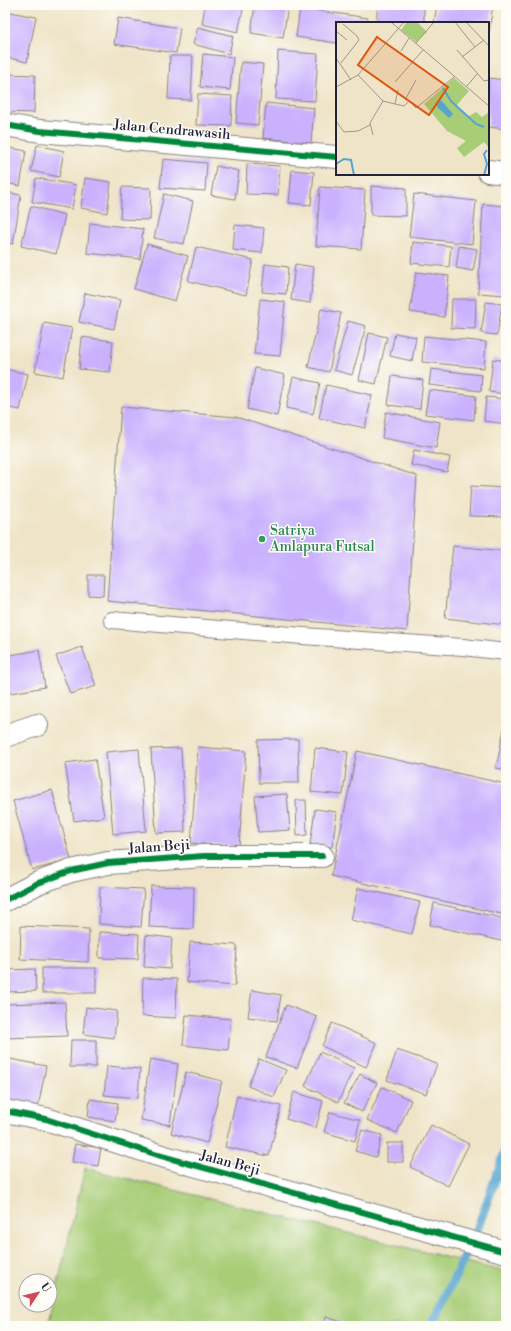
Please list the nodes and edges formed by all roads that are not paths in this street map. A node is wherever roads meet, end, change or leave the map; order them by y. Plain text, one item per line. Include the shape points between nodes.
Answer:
1 (5, 125) edge
2 (336, 157) edge
3 (489, 171) edge
4 (506, 173) edge
5 (112, 620) dead end
6 (506, 652) edge
7 (37, 725) dead end
8 (5, 736) edge
9 (322, 856) dead end
10 (5, 900) edge
11 (5, 1111) edge
12 (496, 1249) edge

1 - 2 street, Jalan Cendrawasih via 40,131
3 - 4 street
5 - 6 lane
7 - 8 street
9 - 10 street, Jalan Beji via 204,856 108,863 71,871 38,883
11 - 12 street, Jalan Beji via 46,1119 158,1156

